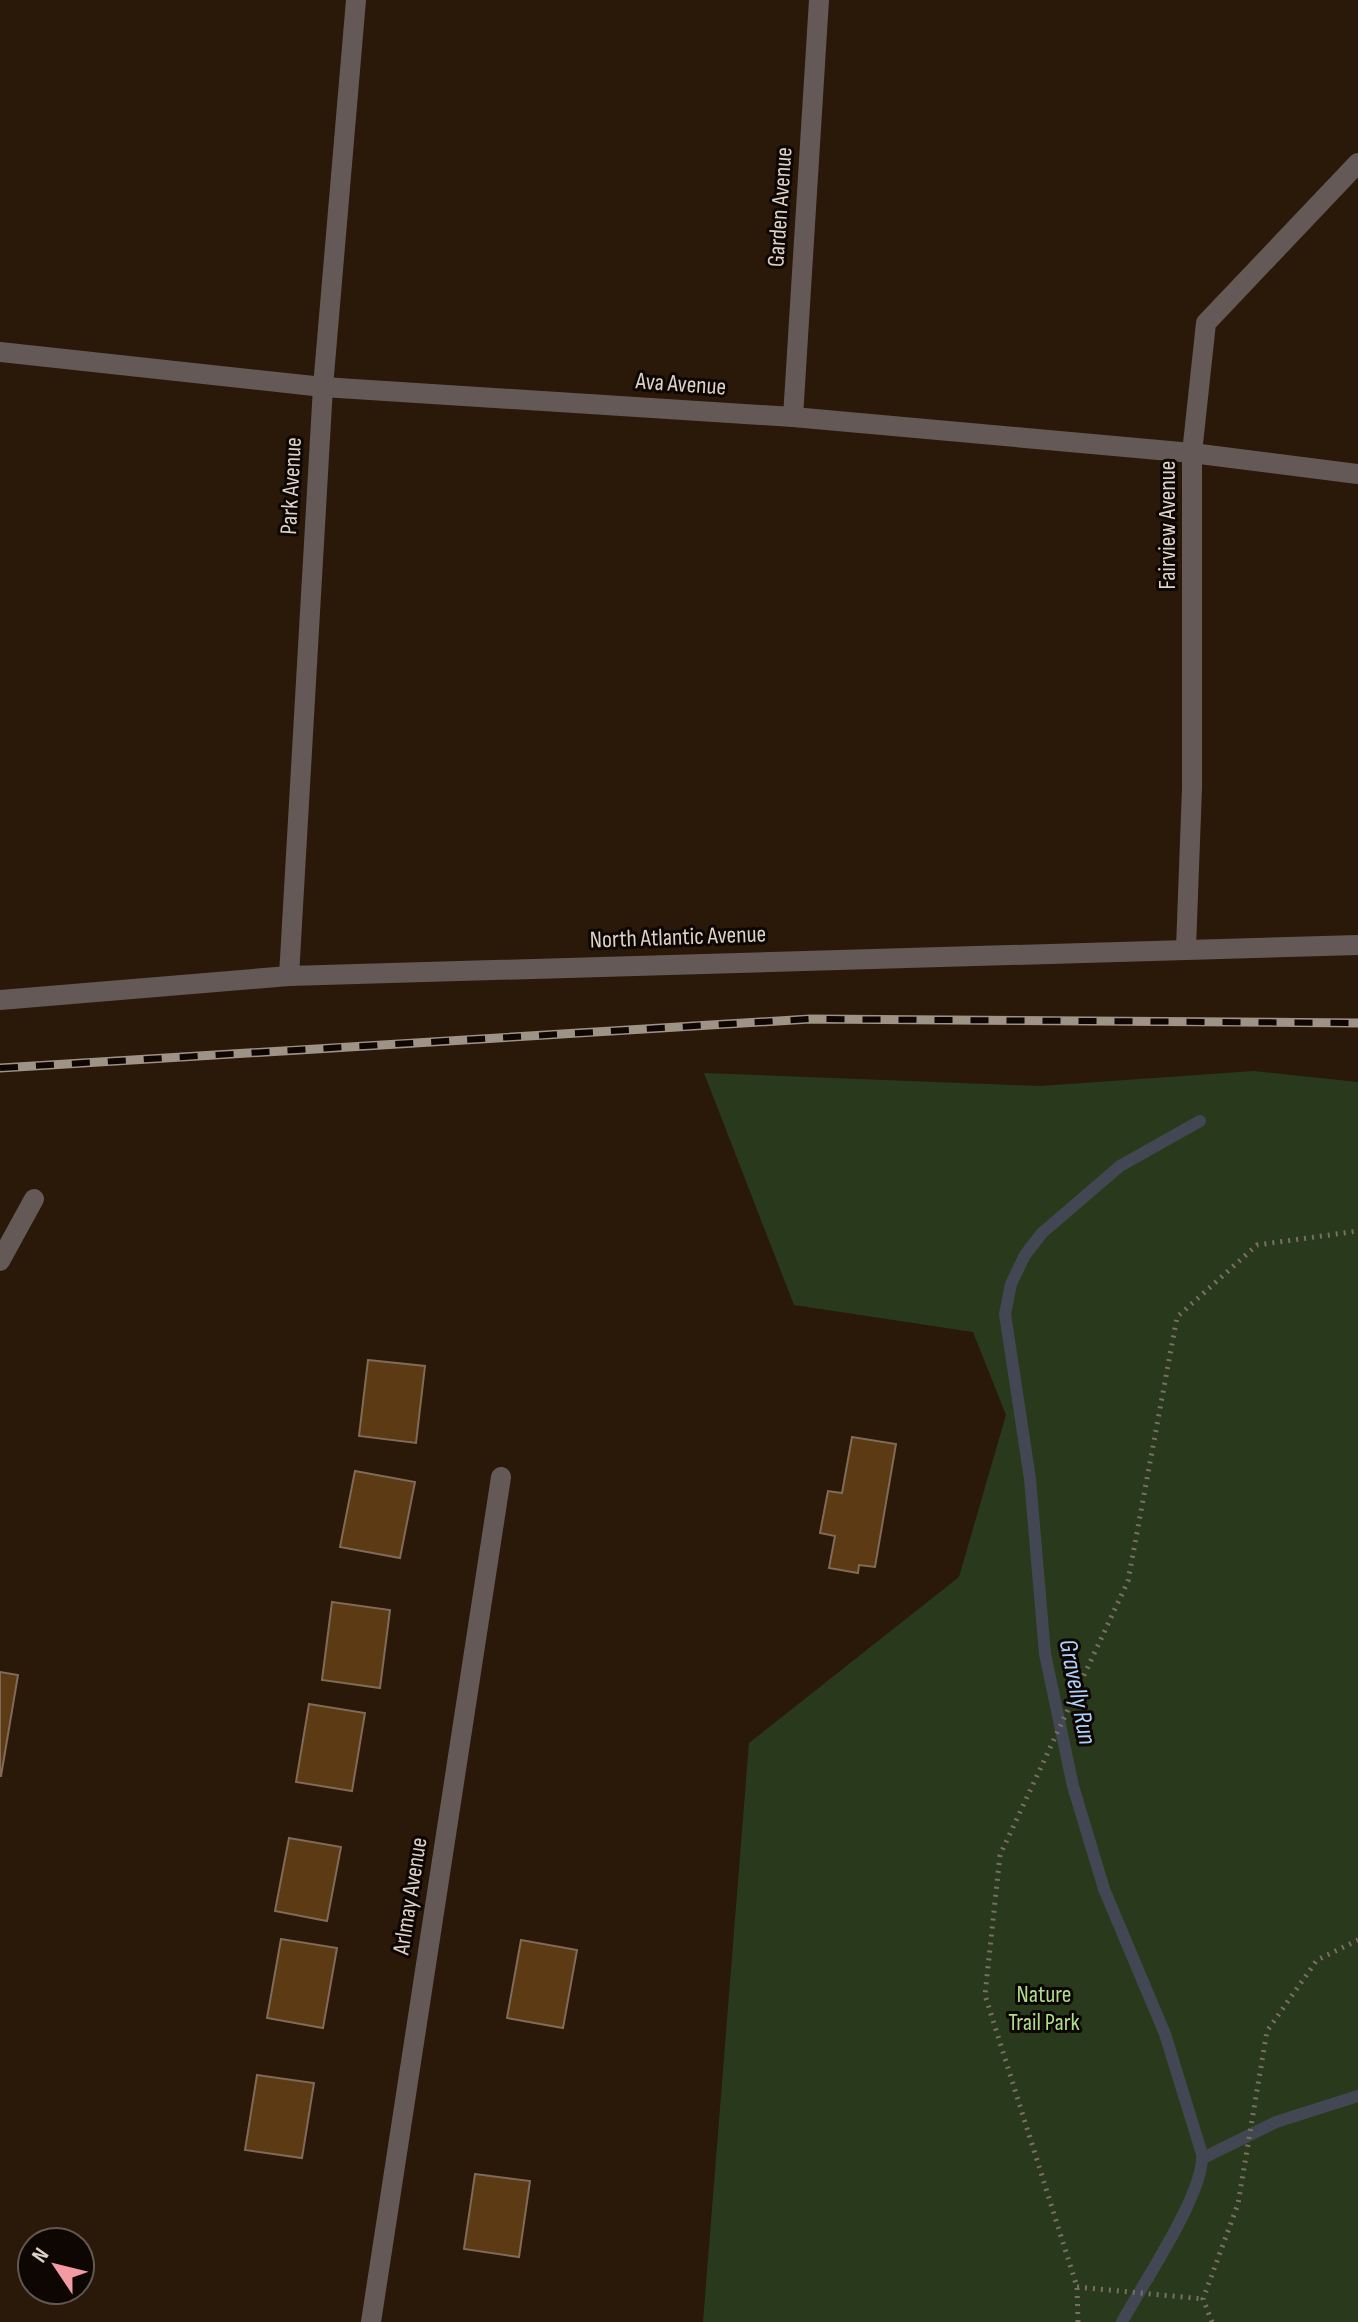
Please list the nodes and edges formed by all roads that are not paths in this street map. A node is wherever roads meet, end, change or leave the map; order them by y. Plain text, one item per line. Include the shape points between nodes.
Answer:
1 (356, 0) edge
2 (819, 0) edge
3 (1358, 163) edge
4 (0, 352) edge
5 (323, 387) junction
6 (793, 417) junction
7 (1192, 453) junction
8 (1358, 474) edge
9 (1358, 945) edge
10 (1186, 948) junction
11 (289, 976) junction
12 (0, 1000) edge
13 (34, 1199) dead end
14 (0, 1261) edge
15 (501, 1477) dead end
16 (371, 2322) edge

1 - 5 street, Park Avenue
2 - 6 street, Garden Avenue
3 - 7 street, Fairview Avenue via 1206,323
4 - 5 street, Ava Avenue
5 - 6 street, Ava Avenue
5 - 11 street, Park Avenue
6 - 7 street, Ava Avenue
7 - 8 street, Ava Avenue
7 - 10 street, Fairview Avenue via 1192,788
9 - 10 street, North Atlantic Avenue
10 - 11 street, North Atlantic Avenue
11 - 12 street, North Atlantic Avenue
13 - 14 street
15 - 16 street, Arlmay Avenue

